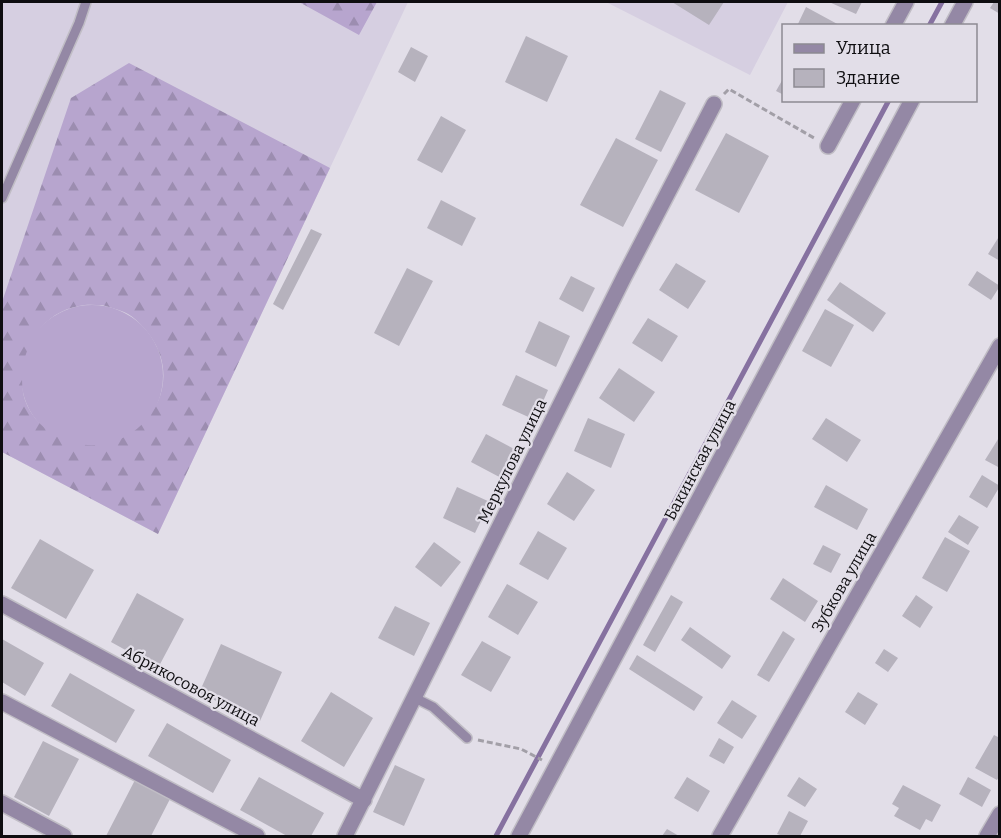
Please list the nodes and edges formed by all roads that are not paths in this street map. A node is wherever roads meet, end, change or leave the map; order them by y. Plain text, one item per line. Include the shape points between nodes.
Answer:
1 (86, 2) edge
2 (906, 2) edge
3 (965, 2) edge
4 (894, 24) edge
5 (953, 24) edge
6 (852, 102) edge
7 (911, 102) edge
8 (714, 104) road end
9 (828, 146) road end
10 (2, 198) edge
11 (999, 346) edge
12 (2, 604) edge
13 (415, 698) junction
14 (2, 702) edge
15 (467, 738) road end
16 (364, 800) junction
17 (2, 803) edge
18 (999, 814) edge
19 (64, 837) edge
20 (257, 837) edge
21 (345, 837) edge
22 (519, 837) edge
23 (720, 837) edge
24 (987, 837) edge

1 - 10 lane
2 - 4 street
3 - 5 street
6 - 9 street
7 - 22 street, Бакинская улица
8 - 13 street, Меркулова улица
11 - 23 street, Зубкова улица
12 - 16 street, Абрикосовоя улица
13 - 15 lane via 434,707
13 - 16 street, Меркулова улица
14 - 20 street
16 - 21 street, Меркулова улица
17 - 19 street
18 - 24 street

